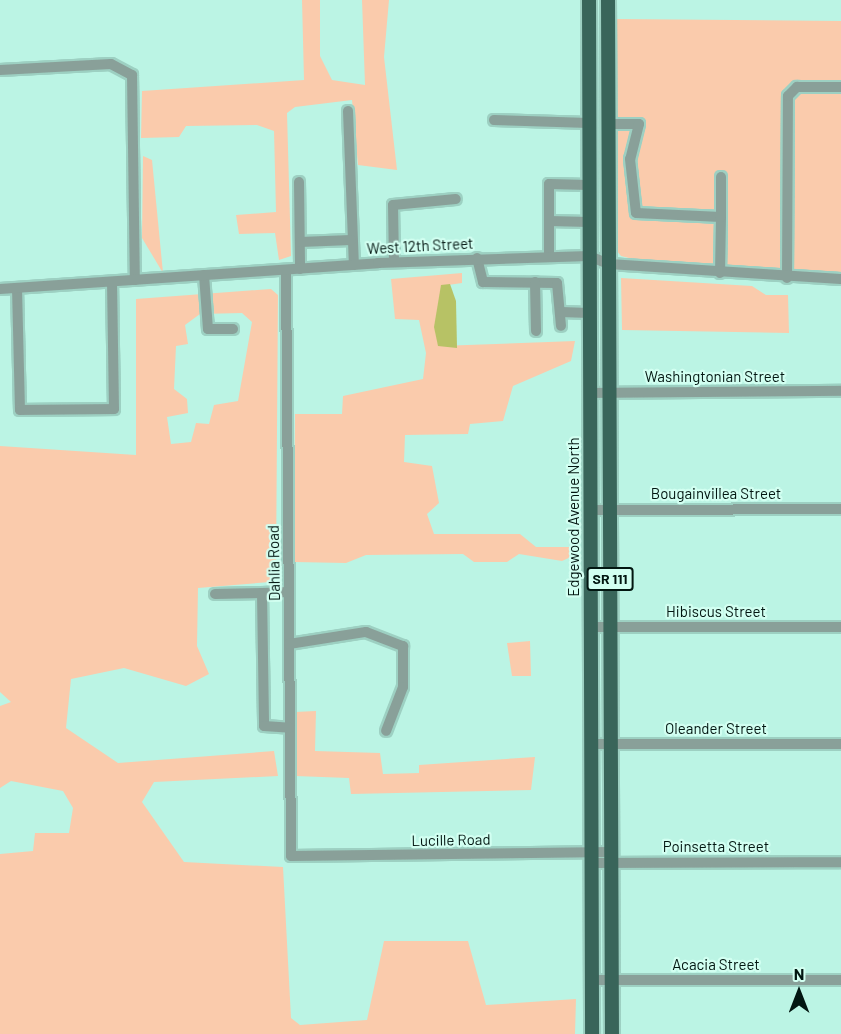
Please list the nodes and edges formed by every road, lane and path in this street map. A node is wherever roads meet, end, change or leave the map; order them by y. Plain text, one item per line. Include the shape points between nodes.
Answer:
1 (589, 0) edge
2 (608, 0) edge
3 (589, 24) junction
4 (608, 24) junction
5 (0, 70) edge
6 (841, 87) edge
7 (348, 111) dead end
8 (494, 120) dead end
9 (589, 123) junction
10 (609, 124) junction
11 (722, 177) dead end
12 (299, 182) dead end
13 (589, 185) junction
14 (456, 199) dead end
15 (721, 217) junction
16 (549, 221) junction
17 (589, 222) junction
18 (351, 240) junction
19 (300, 242) junction
20 (589, 256) junction
21 (549, 257) junction
22 (477, 258) junction
23 (394, 262) junction
24 (609, 264) junction
25 (354, 265) junction
26 (300, 268) junction
27 (286, 270) junction
28 (720, 273) junction
29 (204, 275) junction
30 (787, 278) junction
31 (841, 279) edge
32 (135, 280) junction
33 (112, 282) junction
34 (536, 282) junction
35 (17, 288) junction
36 (0, 289) edge
37 (561, 312) junction
38 (589, 313) junction
39 (561, 326) dead end
40 (233, 329) dead end
41 (536, 331) dead end
42 (841, 391) edge
43 (590, 393) junction
44 (609, 393) junction
45 (841, 509) edge
46 (590, 510) junction
47 (610, 510) junction
48 (289, 592) junction
49 (262, 593) junction
50 (215, 594) dead end
51 (591, 627) junction
52 (610, 627) junction
53 (841, 627) edge
54 (289, 644) junction
55 (290, 728) junction
56 (386, 731) dead end
57 (591, 744) junction
58 (611, 744) junction
59 (841, 744) edge
60 (291, 856) joint
61 (591, 857) junction
62 (611, 857) junction
63 (841, 862) edge
64 (592, 980) junction
65 (612, 980) junction
66 (841, 980) edge
67 (592, 1034) edge
68 (612, 1034) edge

1 - 3 main road, Edgewood Avenue North / SR 111
2 - 4 main road, SR 111
3 - 4 street
3 - 9 main road, Edgewood Avenue North / SR 111
4 - 10 main road, SR 111
5 - 32 street via 111,64 132,75
6 - 30 street via 797,87 788,96
7 - 18 street
8 - 9 street
9 - 13 main road, Edgewood Avenue North / SR 111
10 - 15 street via 639,124 630,159 636,213
10 - 24 main road, SR 111
11 - 15 street
12 - 19 street
13 - 16 street via 549,184
13 - 17 main road, Edgewood Avenue North / SR 111
14 - 23 street via 393,205
15 - 28 street
16 - 17 street
16 - 21 street
17 - 20 main road, Edgewood Avenue North / SR 111
18 - 19 street
18 - 25 street
19 - 26 street
20 - 21 street, West 12th Street
20 - 24 street, West 12th Street
20 - 38 main road, Edgewood Avenue North / SR 111
21 - 22 street, West 12th Street
22 - 23 street, West 12th Street
22 - 34 street via 483,282
23 - 25 street, West 12th Street
24 - 28 street, West 12th Street
24 - 44 main road, SR 111
25 - 26 street, West 12th Street
26 - 27 street, West 12th Street
27 - 29 street, West 12th Street
27 - 48 street, Dahlia Road
28 - 30 street, West 12th Street
29 - 32 street, West 12th Street
29 - 40 street via 208,329
30 - 31 street, West 12th Street
32 - 33 street, West 12th Street
33 - 35 street, West 12th Street
33 - 35 street via 114,408 20,410
34 - 37 street via 557,283
34 - 41 street
35 - 36 street, West 12th Street
37 - 38 street
37 - 39 street
38 - 43 main road, Edgewood Avenue North / SR 111
42 - 44 street, Washingtonian Street
43 - 44 street, Washingtonian Street
43 - 46 main road, Edgewood Avenue North / SR 111
44 - 47 main road, SR 111
45 - 47 street, Bougainvillea Street
46 - 47 street, Bougainvillea Street
46 - 51 main road, Edgewood Avenue North / SR 111
47 - 52 main road, SR 111
48 - 49 street
48 - 54 street, Dahlia Road
49 - 50 street
49 - 55 street via 264,726
51 - 52 street, Hibiscus Street
51 - 57 main road, Edgewood Avenue North / SR 111
52 - 53 street, Hibiscus Street
52 - 58 main road, SR 111
54 - 55 street, Dahlia Road
54 - 56 street via 366,632 403,646 404,687
55 - 60 street, Dahlia Road
57 - 58 street, Oleander Street
57 - 61 main road, Edgewood Avenue North / SR 111
58 - 59 street, Oleander Street
58 - 62 main road, SR 111
60 - 61 street, Lucille Road
61 - 62 street, Lucille Road
61 - 64 main road, Edgewood Avenue North / SR 111
62 - 63 street, Poinsetta Street
62 - 65 main road, SR 111
64 - 65 street, Acacia Street
64 - 67 main road, Edgewood Avenue North / SR 111
65 - 66 street, Acacia Street
65 - 68 main road, SR 111

